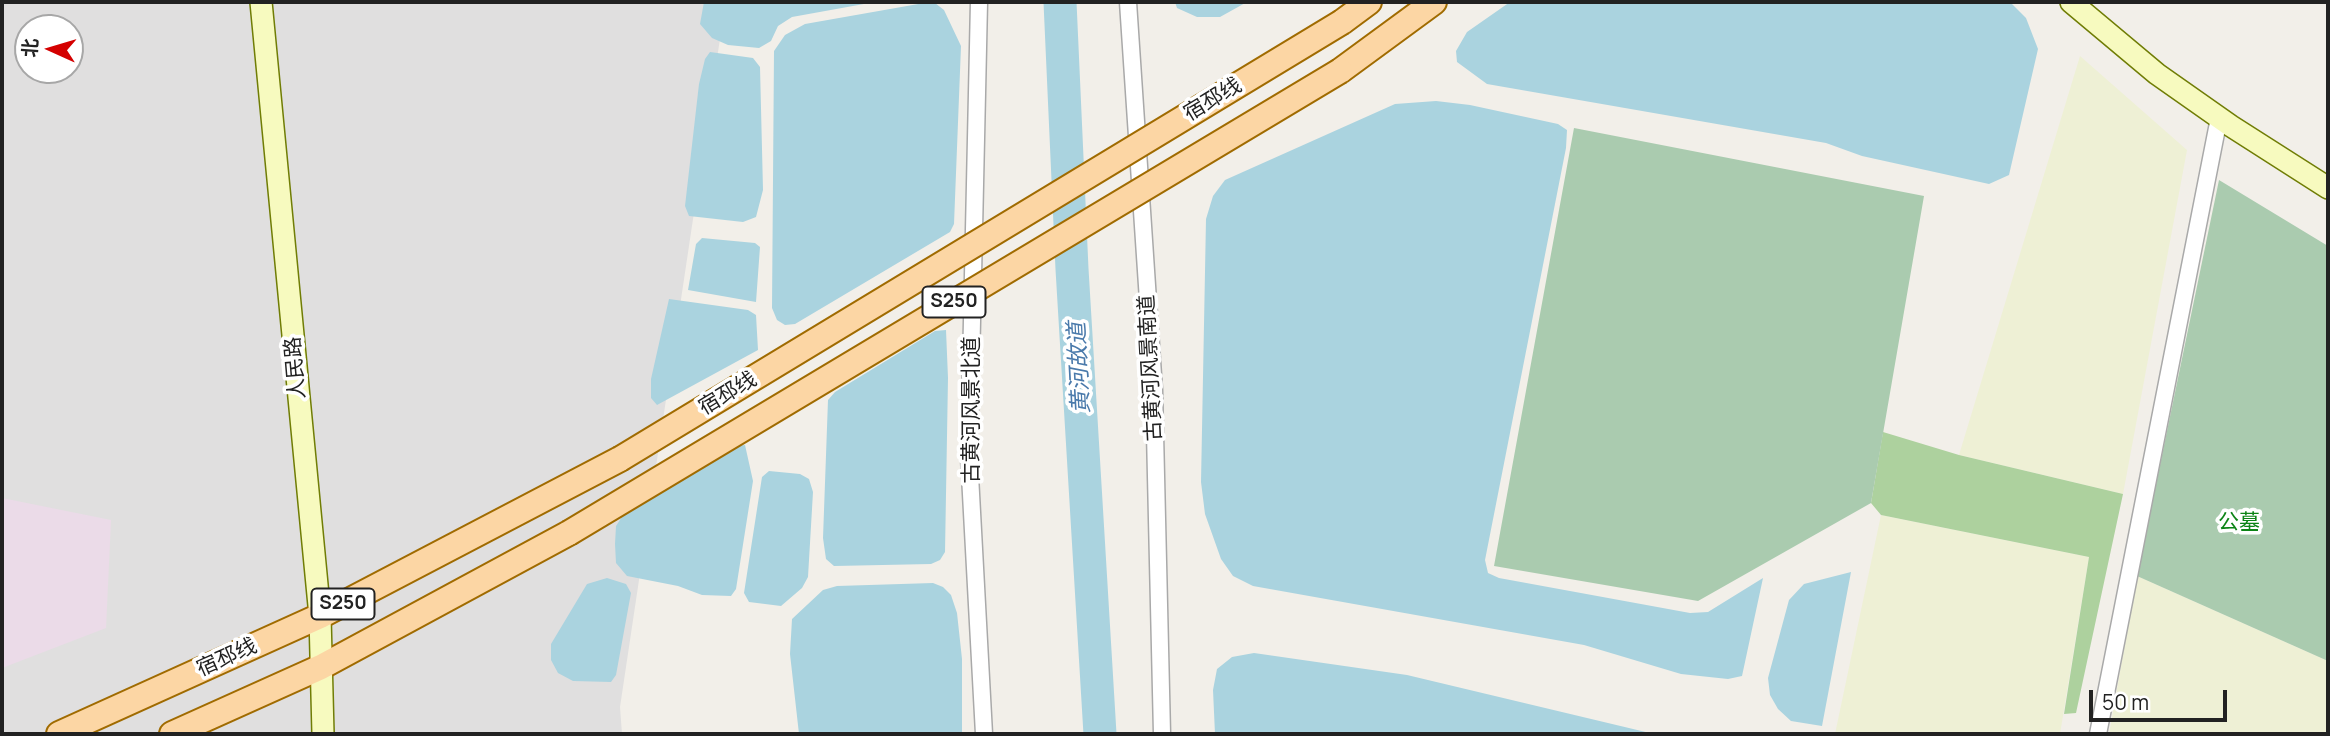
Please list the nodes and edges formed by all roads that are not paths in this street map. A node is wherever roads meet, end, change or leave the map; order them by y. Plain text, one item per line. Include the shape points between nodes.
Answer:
1 (261, 2) edge
2 (979, 2) edge
3 (1128, 2) edge
4 (1369, 2) edge
5 (1434, 2) edge
6 (2071, 2) edge
7 (2219, 118) junction
8 (2328, 187) edge
9 (320, 616) junction
10 (321, 667) junction
11 (59, 734) edge
12 (172, 734) edge
13 (323, 734) edge
14 (984, 734) edge
15 (1163, 734) edge
16 (2098, 734) edge

1 - 9 street, 人民路
2 - 14 street, 古黄河风景北道 via 969,457
3 - 15 street, 古黄河风景南道 via 1154,390
4 - 9 main road, 宿邳线 / S250, bridge via 620,459
5 - 10 main road, 宿邳线 / S250, bridge via 1340,71 569,533
6 - 7 street via 2157,74
7 - 8 street
7 - 16 street
9 - 10 street, 人民路
9 - 11 main road, 宿邳线 / S250
10 - 12 main road, 宿邳线 / S250
10 - 13 street, 人民路

